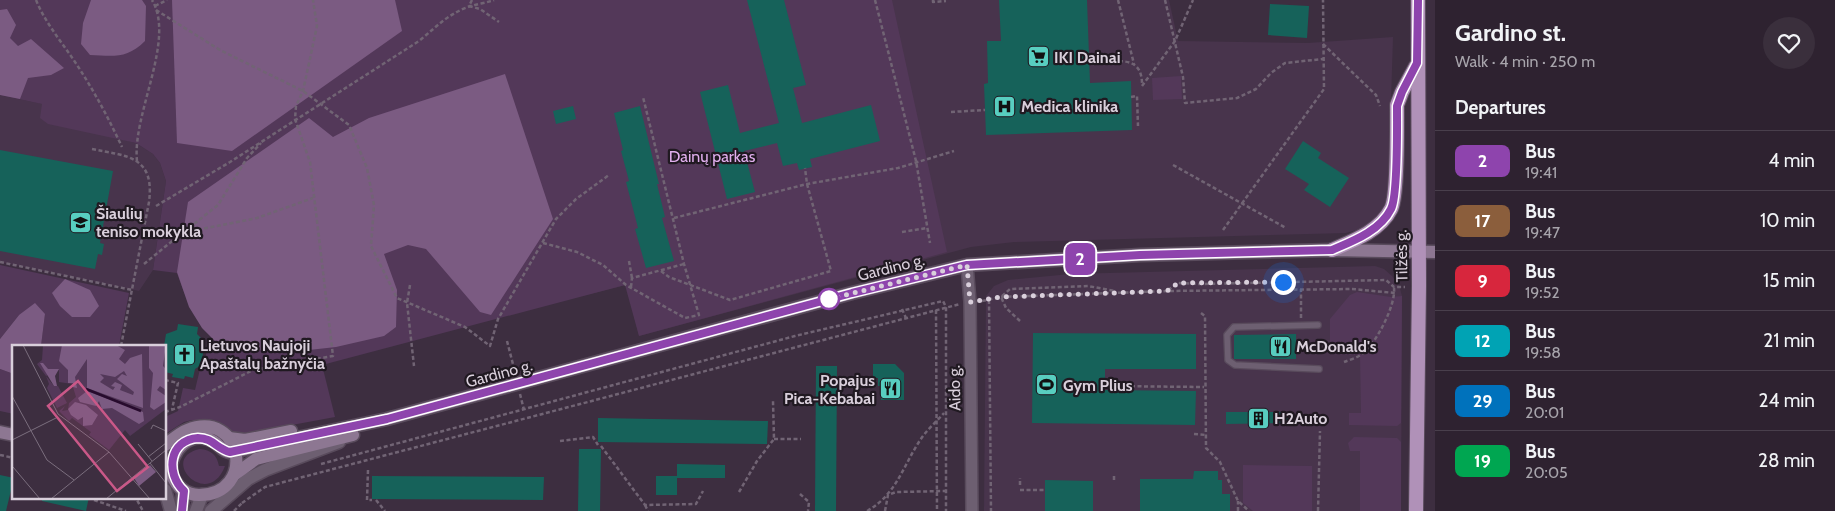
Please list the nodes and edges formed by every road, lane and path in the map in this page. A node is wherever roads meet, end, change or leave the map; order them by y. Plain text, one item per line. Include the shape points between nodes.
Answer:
1 (36, 0) edge
2 (152, 0) edge
3 (167, 0) edge
4 (313, 0) edge
5 (472, 0) edge
6 (494, 0) edge
7 (874, 0) edge
8 (933, 0) edge
9 (1118, 0) edge
10 (1164, 0) edge
11 (1193, 0) edge
12 (1323, 0) edge
13 (1418, 0) edge
14 (946, 2) dead end
15 (470, 6) junction
16 (156, 8) junction
17 (499, 22) dead end
18 (1175, 40) junction
19 (1323, 44) junction
20 (1323, 60) junction
21 (1417, 63) junction
22 (1092, 64) dead end
23 (1134, 64) junction
24 (303, 91) junction
25 (643, 97) dead end
26 (1131, 97) dead end
27 (320, 104) junction
28 (1380, 106) dead end
29 (985, 110) dead end
30 (952, 112) dead end
31 (295, 119) junction
32 (1138, 126) dead end
33 (264, 140) junction
34 (122, 147) dead end
35 (92, 149) dead end
36 (954, 152) dead end
37 (137, 161) junction
38 (916, 161) junction
39 (1173, 165) dead end
40 (806, 168) dead end
41 (609, 175) dead end
42 (807, 184) junction
43 (314, 198) junction
44 (1243, 202) junction
45 (156, 206) dead end
46 (674, 218) junction
47 (927, 228) junction
48 (1286, 228) dead end
49 (1224, 230) dead end
50 (902, 232) dead end
51 (182, 233) junction
52 (543, 243) junction
53 (930, 243) dead end
54 (1332, 250) junction
55 (1418, 252) junction
56 (1435, 252) edge
57 (629, 260) dead end
58 (0, 262) edge
59 (144, 264) dead end
60 (684, 264) junction
61 (967, 265) junction
62 (661, 271) junction
63 (632, 278) junction
64 (410, 285) dead end
65 (691, 286) junction
66 (1419, 286) junction
67 (631, 287) junction
68 (1394, 287) junction
69 (132, 290) junction
70 (1301, 290) junction
71 (1167, 291) junction
72 (1118, 292) junction
73 (1395, 294) junction
74 (1001, 297) junction
75 (989, 300) junction
76 (970, 302) junction
77 (407, 303) junction
78 (946, 307) junction
79 (902, 309) junction
80 (936, 310) junction
81 (1201, 313) dead end
82 (873, 317) junction
83 (906, 318) junction
84 (1020, 321) dead end
85 (1318, 325) dead end
86 (875, 326) junction
87 (1300, 326) junction
88 (121, 345) edge
89 (1344, 362) dead end
90 (414, 366) dead end
91 (1319, 369) dead end
92 (166, 380) edge
93 (622, 383) junction
94 (1105, 386) dead end
95 (1204, 387) junction
96 (624, 391) junction
97 (572, 398) junction
98 (773, 401) dead end
99 (574, 404) junction
100 (172, 409) junction
101 (166, 412) edge
102 (945, 412) junction
103 (387, 419) junction
104 (936, 423) junction
105 (1320, 431) dead end
106 (354, 434) junction
107 (1194, 434) dead end
108 (1206, 435) junction
109 (229, 438) junction
110 (774, 439) junction
111 (801, 439) dead end
112 (560, 441) dead end
113 (166, 444) edge
114 (236, 451) junction
115 (320, 464) dead end
116 (368, 470) dead end
117 (168, 471) edge
118 (1114, 474) dead end
119 (233, 476) junction
120 (1020, 478) dead end
121 (266, 480) dead end
122 (1114, 480) dead end
123 (1020, 485) dead end
124 (1020, 490) dead end
125 (1045, 490) dead end
126 (184, 491) junction
127 (703, 491) dead end
128 (946, 491) junction
129 (739, 492) dead end
130 (937, 492) junction
131 (166, 494) edge
132 (800, 494) dead end
133 (888, 495) junction
134 (202, 496) junction
135 (134, 498) edge
136 (93, 500) edge
137 (372, 500) dead end
138 (376, 500) dead end
139 (1238, 501) junction
140 (242, 503) junction
141 (645, 505) junction
142 (126, 511) edge
143 (143, 511) edge
144 (171, 511) edge
145 (182, 511) edge
146 (196, 511) edge
147 (211, 511) edge
148 (234, 511) edge
149 (386, 511) edge
150 (648, 511) edge
151 (808, 511) edge
152 (867, 511) edge
153 (885, 511) edge
154 (936, 511) edge
155 (946, 511) edge
156 (972, 511) edge
157 (991, 511) edge
158 (1238, 511) edge
159 (1249, 511) edge
160 (1318, 511) edge
161 (1416, 511) edge

1 - 34 path via 41,13 110,120
2 - 16 path
3 - 16 path
4 - 24 path via 317,26
5 - 15 path
6 - 15 path
7 - 38 path
8 - 14 path
9 - 23 path
10 - 18 path
11 - 18 path
12 - 19 path
13 - 21 highway, Tilžės g.
15 - 17 path
15 - 27 path via 447,17 420,41
16 - 24 path via 220,50
16 - 37 path via 159,29 155,63 142,110
18 - 20 path via 1185,103 1237,98 1256,89 1286,63
18 - 23 path via 1142,86 1142,75
19 - 20 path
19 - 28 path via 1376,95
20 - 44 path via 1324,89
21 - 54 highway via 1397,106 1392,208 1376,226
21 - 55 highway, Tilžės g.
22 - 23 path
24 - 27 path
24 - 31 path via 296,106
25 - 46 path
26 - 32 path via 1137,96
27 - 31 path
27 - 77 path via 349,124 367,168 374,205 371,246 397,298
29 - 30 path
31 - 33 path
31 - 43 path via 310,162
33 - 45 path
33 - 51 path via 247,158 218,205
35 - 37 path
36 - 38 path
37 - 69 path via 145,169 151,188
38 - 42 path via 898,168
38 - 47 path
39 - 44 path
40 - 42 path
41 - 52 path via 576,198 556,219
42 - 46 path
42 - 65 path via 831,271 730,300
43 - 51 path via 257,218
43 - 100 path via 332,356 253,370
44 - 48 path
44 - 49 path
46 - 60 path
47 - 50 path
47 - 53 path
51 - 59 path
52 - 67 path via 577,252 603,265
52 - 77 path via 498,319 490,346 465,327
54 - 55 main road, Gardino g.
54 - 61 main road, Gardino g. via 1140,255
55 - 56 main road, Gardino g.
55 - 66 highway, Tilžės g.
57 - 63 path
58 - 69 path
60 - 62 path
60 - 65 path
61 - 76 street, Aido g.
61 - 103 main road, Gardino g.
62 - 63 path
62 - 65 path
63 - 67 path
64 - 77 path
65 - 67 path via 699,315 685,318
66 - 68 path
66 - 161 highway, Tilžės g.
68 - 71 path via 1386,280 1178,283
68 - 73 path
69 - 88 path
70 - 71 path
70 - 73 path via 1352,289
70 - 87 path
71 - 72 path
72 - 74 path
72 - 74 path via 1088,286 1010,289
73 - 89 path via 1392,308 1372,342 1362,355
74 - 75 path
74 - 84 path via 1006,308
75 - 76 path
75 - 157 path
76 - 78 path
76 - 156 street, Aido g.
77 - 90 path
78 - 79 path via 943,301
78 - 80 path
78 - 102 path
79 - 82 path
79 - 83 path
80 - 83 path
80 - 104 path
81 - 95 path via 1205,316
82 - 86 path
82 - 93 path
83 - 86 path
85 - 87 lane
86 - 96 path
87 - 91 lane via 1234,327 1227,335 1228,360 1235,365
92 - 100 path via 178,383
93 - 96 path
93 - 97 path
94 - 95 path
95 - 108 path
96 - 99 path
97 - 99 path
97 - 115 path
98 - 110 path
99 - 140 path via 265,487
100 - 101 path
102 - 104 path
102 - 128 path
103 - 106 main road, Gardino g.
103 - 109 main road via 357,419 245,440
103 - 114 main road, Gardino g.
104 - 130 path
104 - 133 path via 922,437 898,483
105 - 160 path
106 - 119 main road, Gardino g. via 256,460
106 - 147 street via 324,449 279,463 248,479
107 - 108 path
108 - 139 path via 1206,448 1220,462
109 - 113 main road via 202,426 184,430
109 - 114 main road
110 - 111 path
110 - 129 path
112 - 141 path via 593,437
114 - 117 main road via 225,451 205,439 193,439 182,445
114 - 119 main road via 237,467
116 - 137 path via 367,500
117 - 126 main road
118 - 122 path
119 - 134 main road, Gardino g. via 223,488
120 - 123 path
121 - 140 path
124 - 125 path
126 - 134 main road
126 - 145 street
127 - 141 path via 696,504
128 - 130 path
128 - 155 path
130 - 133 path via 896,492
130 - 154 path
131 - 144 street
132 - 151 path via 809,502
133 - 152 path
133 - 153 path
134 - 146 street
135 - 143 path
136 - 142 path
138 - 149 path
139 - 158 path
139 - 159 path
140 - 148 path
141 - 150 path

